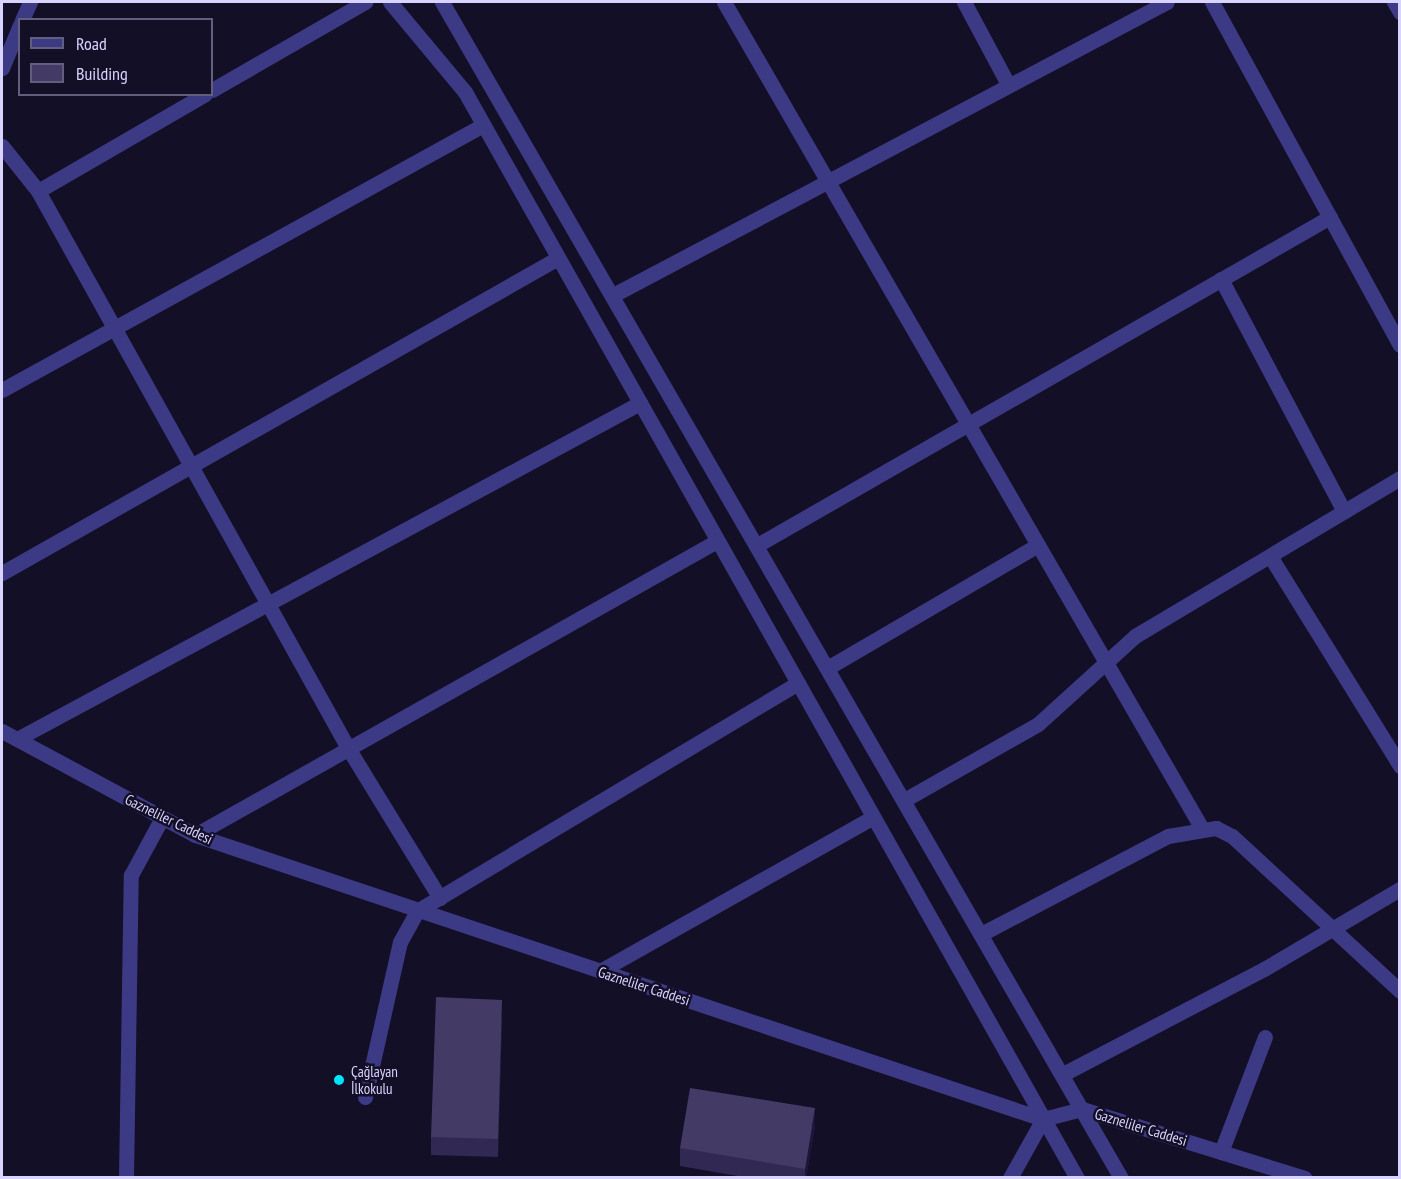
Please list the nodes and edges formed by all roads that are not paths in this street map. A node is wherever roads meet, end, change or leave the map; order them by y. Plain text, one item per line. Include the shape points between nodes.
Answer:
1 (365, 2) edge
2 (390, 2) edge
3 (442, 2) edge
4 (724, 2) edge
5 (964, 2) edge
6 (1167, 2) edge
7 (1212, 2) edge
8 (1394, 2) edge
9 (1400, 12) edge
10 (18, 30) edge
11 (2, 68) edge
12 (1008, 84) junction
13 (213, 89) edge
14 (202, 96) edge
15 (483, 125) junction
16 (2, 146) edge
17 (827, 182) junction
18 (38, 191) junction
19 (1330, 217) junction
20 (558, 258) junction
21 (1221, 279) junction
22 (615, 294) junction
23 (114, 328) junction
24 (1400, 345) edge
25 (2, 390) edge
26 (640, 403) junction
27 (967, 423) junction
28 (191, 468) junction
29 (1400, 478) edge
30 (1344, 511) junction
31 (717, 541) junction
32 (759, 544) junction
33 (1038, 544) junction
34 (1270, 556) junction
35 (2, 573) edge
36 (269, 604) junction
37 (1107, 664) junction
38 (830, 667) junction
39 (798, 683) junction
40 (2, 731) edge
41 (17, 739) junction
42 (348, 748) junction
43 (1400, 766) edge
44 (906, 799) junction
45 (873, 817) junction
46 (162, 818) junction
47 (1201, 827) junction
48 (195, 835) junction
49 (1400, 889) edge
50 (440, 898) junction
51 (417, 911) junction
52 (1334, 928) junction
53 (983, 933) junction
54 (600, 971) junction
55 (1400, 992) edge
56 (1265, 1037) dead end
57 (1062, 1074) junction
58 (365, 1097) dead end
59 (1082, 1109) junction
60 (1043, 1119) junction
61 (1221, 1152) junction
62 (126, 1178) edge
63 (1010, 1178) edge
64 (1077, 1178) edge
65 (1121, 1178) edge
66 (1305, 1178) edge

1 - 13 street
2 - 15 street via 465,93
3 - 22 street
4 - 17 street
5 - 12 street
6 - 12 street
7 - 19 street
8 - 9 street
10 - 11 street
12 - 17 street
14 - 18 street
15 - 20 street
15 - 23 street
16 - 18 street
17 - 22 street
17 - 27 street
18 - 23 street
19 - 21 street
19 - 24 street
20 - 26 street
20 - 28 street
21 - 27 street
21 - 30 street
22 - 32 street
23 - 25 street
23 - 28 street
26 - 31 street
26 - 36 street
27 - 32 street
27 - 33 street
28 - 35 street
28 - 36 street
29 - 30 street
30 - 34 street
31 - 39 street
31 - 42 street
32 - 38 street
33 - 37 street
33 - 38 street
34 - 37 street via 1135,636
34 - 43 street
36 - 41 street
36 - 42 street
37 - 44 street via 1038,724
37 - 47 street
38 - 44 street
39 - 45 street
39 - 50 street
40 - 41 street, Gazneliler Caddesi
41 - 46 street, Gazneliler Caddesi
42 - 48 street
42 - 50 street
44 - 53 street
45 - 54 street
45 - 60 street
46 - 48 street, Gazneliler Caddesi
46 - 62 street via 131,875
47 - 52 street via 1232,836
47 - 53 street via 1168,836
48 - 51 street, Gazneliler Caddesi
49 - 52 street
50 - 51 street
51 - 54 street, Gazneliler Caddesi
51 - 58 street via 400,942
52 - 55 street
52 - 57 street
53 - 57 street
54 - 60 street, Gazneliler Caddesi
56 - 61 street
57 - 59 street
59 - 60 street, Gazneliler Caddesi
59 - 61 street, Gazneliler Caddesi
59 - 65 street
60 - 63 street
60 - 64 street
61 - 66 street, Gazneliler Caddesi

